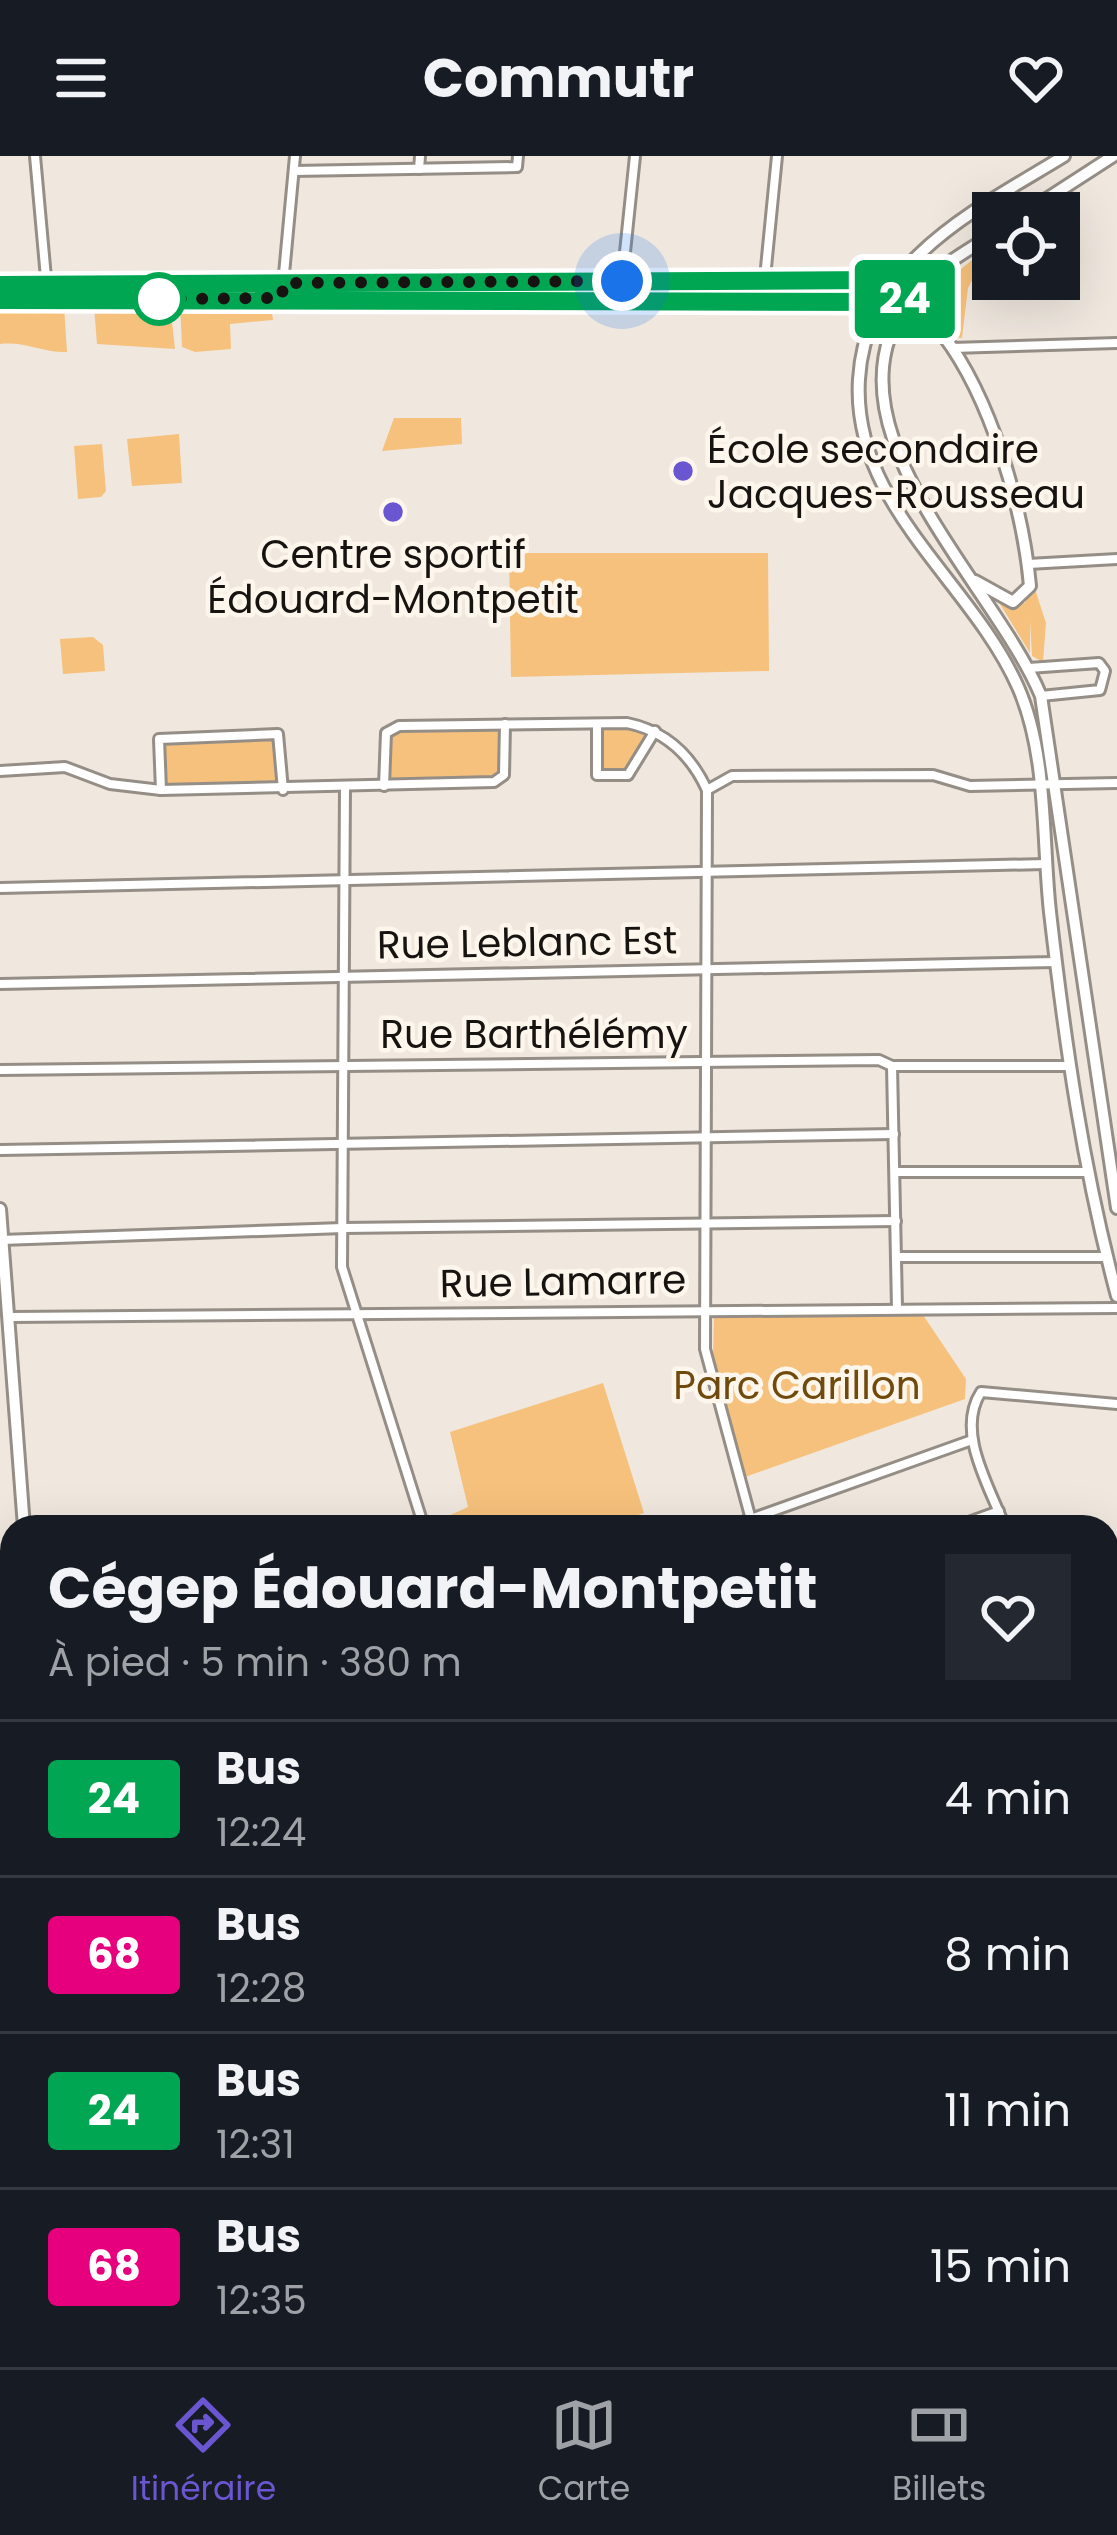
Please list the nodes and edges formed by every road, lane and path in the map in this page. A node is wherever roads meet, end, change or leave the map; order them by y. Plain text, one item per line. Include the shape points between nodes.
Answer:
1 (35, 156) edge
2 (296, 156) edge
3 (420, 156) edge
4 (635, 156) edge
5 (777, 156) edge
6 (1064, 156) edge
7 (1113, 156) edge
8 (518, 162) edge
9 (418, 169) junction
10 (294, 170) junction
11 (1057, 192) edge
12 (972, 248) edge
13 (622, 281) junction
14 (765, 281) junction
15 (283, 283) junction
16 (46, 284) junction
17 (890, 284) junction
18 (0, 285) edge
19 (764, 298) junction
20 (883, 298) junction
21 (0, 300) edge
22 (48, 300) junction
23 (281, 302) junction
24 (908, 302) junction
25 (1117, 344) edge
26 (952, 348) junction
27 (1117, 559) edge
28 (1028, 564) junction
29 (975, 581) junction
30 (1029, 668) junction
31 (1040, 696) junction
32 (505, 724) junction
33 (597, 724) junction
34 (655, 731) junction
35 (0, 771) edge
36 (1117, 783) edge
37 (1057, 785) junction
38 (384, 786) junction
39 (1038, 786) junction
40 (346, 787) junction
41 (161, 790) junction
42 (283, 790) junction
43 (707, 790) junction
44 (1045, 864) junction
45 (706, 873) junction
46 (345, 880) junction
47 (0, 888) edge
48 (1056, 962) junction
49 (706, 968) junction
50 (344, 976) junction
51 (0, 984) edge
52 (705, 1063) junction
53 (344, 1066) junction
54 (892, 1066) junction
55 (1067, 1066) junction
56 (0, 1070) edge
57 (893, 1133) junction
58 (705, 1137) junction
59 (343, 1144) junction
60 (0, 1150) edge
61 (895, 1172) junction
62 (1085, 1172) junction
63 (1114, 1172) edge
64 (1117, 1208) edge
65 (0, 1209) edge
66 (896, 1221) junction
67 (704, 1224) junction
68 (343, 1228) junction
69 (1, 1240) edge
70 (896, 1257) junction
71 (1107, 1257) junction
72 (1117, 1296) edge
73 (898, 1308) junction
74 (1117, 1308) edge
75 (703, 1310) junction
76 (354, 1313) junction
77 (10, 1317) junction
78 (1117, 1404) edge
79 (972, 1439) junction
80 (999, 1511) junction
81 (23, 1515) edge
82 (420, 1515) edge
83 (749, 1515) edge
84 (773, 1515) edge
85 (988, 1515) edge
86 (1000, 1515) edge

1 - 16 street
2 - 10 street
3 - 9 street
4 - 13 street
5 - 14 street
6 - 17 main road via 956,223
7 - 11 main road
8 - 9 street
9 - 10 street
10 - 15 street
12 - 24 main road
13 - 14 main road
13 - 15 main road
14 - 17 main road
14 - 19 street
15 - 16 main road
15 - 23 street
16 - 18 main road
16 - 22 street
17 - 20 main road
17 - 24 main road
19 - 20 main road
19 - 23 main road
20 - 24 main road
20 - 39 main road via 859,377 866,451 1018,688
21 - 22 main road
22 - 23 main road
24 - 26 main road
24 - 29 main road via 884,359 889,438
25 - 26 street
26 - 28 main road via 991,423
27 - 28 street
28 - 29 main road via 1030,586 1018,601
29 - 30 main road
30 - 31 main road
30 - 31 street via 1099,663 1105,671 1100,690
31 - 37 main road
32 - 33 street
32 - 38 street via 500,779
32 - 38 street via 392,728
33 - 34 street
33 - 34 street via 597,775 628,775
34 - 43 street via 687,758
35 - 41 street via 65,767 110,784
36 - 37 street
37 - 39 street
37 - 63 main road
38 - 40 street
39 - 43 street via 970,786 933,775 731,776
39 - 44 main road
40 - 42 street
40 - 46 street
41 - 42 street
41 - 42 street via 160,739 278,734
43 - 45 street
44 - 45 street
44 - 48 main road
45 - 46 street
45 - 49 street
46 - 47 street
46 - 50 street
48 - 49 street, Rue Leblanc Est
48 - 55 main road
49 - 50 street, Rue Leblanc Est
49 - 52 street
50 - 51 street, Rue Leblanc Est
50 - 53 street
52 - 53 street, Rue Barthélémy
52 - 54 street, Rue Barthélémy
52 - 58 street
53 - 56 street, Rue Barthélémy
53 - 59 street
54 - 55 street, Rue Barthélémy
54 - 57 street
55 - 62 main road
57 - 58 street
57 - 61 street
58 - 59 street
58 - 67 street
59 - 60 street
59 - 68 street
61 - 62 street
61 - 66 street
62 - 71 main road
63 - 64 main road
65 - 69 main road
66 - 67 street
66 - 70 street
67 - 68 street
67 - 75 street
68 - 69 street
68 - 76 street
69 - 77 main road
70 - 71 street
70 - 73 street
71 - 72 main road
73 - 74 street, Rue Lamarre
73 - 75 street, Rue Lamarre
75 - 76 street, Rue Lamarre
75 - 83 street via 720,1421
76 - 77 street, Rue Lamarre
76 - 82 street
77 - 81 main road
78 - 79 street via 981,1391
79 - 80 street
79 - 84 street
80 - 85 street
80 - 86 street

